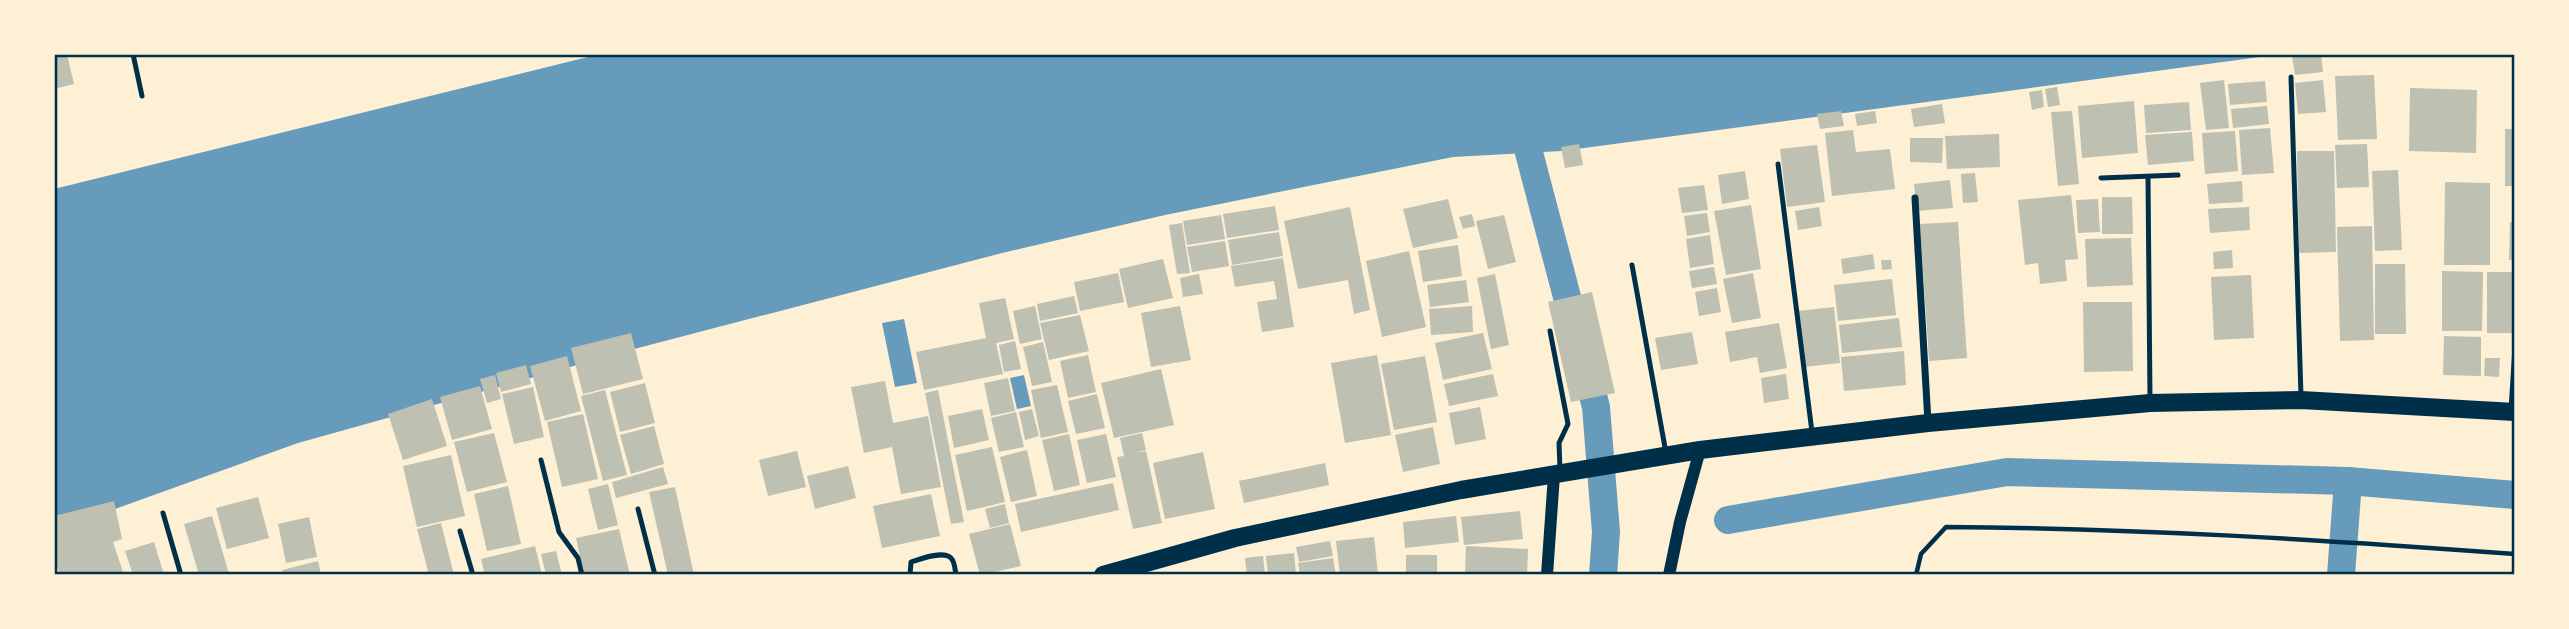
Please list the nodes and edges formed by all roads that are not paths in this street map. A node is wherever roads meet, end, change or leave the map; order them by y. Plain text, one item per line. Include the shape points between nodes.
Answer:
1 (133, 54) edge
2 (2291, 77) dead end
3 (142, 96) dead end
4 (1777, 164) dead end
5 (2178, 175) dead end
6 (2148, 177) junction
7 (2101, 178) dead end
8 (1915, 198) dead end
9 (1632, 265) dead end
10 (1550, 331) dead end
11 (2515, 347) edge
12 (2301, 400) junction
13 (2151, 403) junction
14 (2513, 412) edge
15 (1928, 423) junction
16 (1813, 436) junction
17 (1699, 450) junction
18 (1667, 456) junction
19 (541, 460) dead end
20 (1562, 473) junction
21 (638, 509) dead end
22 (163, 513) dead end
23 (460, 531) dead end
24 (181, 575) edge
25 (473, 575) edge
26 (582, 575) edge
27 (655, 575) edge
28 (910, 575) edge
29 (956, 575) edge
30 (1103, 575) edge
31 (1547, 575) edge
32 (1669, 575) edge

1 - 3 lane
2 - 12 lane
4 - 16 lane
5 - 6 lane
6 - 7 lane
6 - 13 lane
8 - 15 street
9 - 18 lane
10 - 20 lane via 1568,424 1559,443
11 - 14 lane
12 - 13 main road
12 - 14 main road
13 - 15 main road
15 - 16 main road
16 - 17 main road
17 - 18 main road
17 - 32 street
18 - 20 main road
19 - 26 lane via 559,532 578,558
20 - 30 main road via 1235,538
20 - 31 street
21 - 27 lane
22 - 24 lane
23 - 25 lane
28 - 29 lane via 911,562 944,555 951,557

